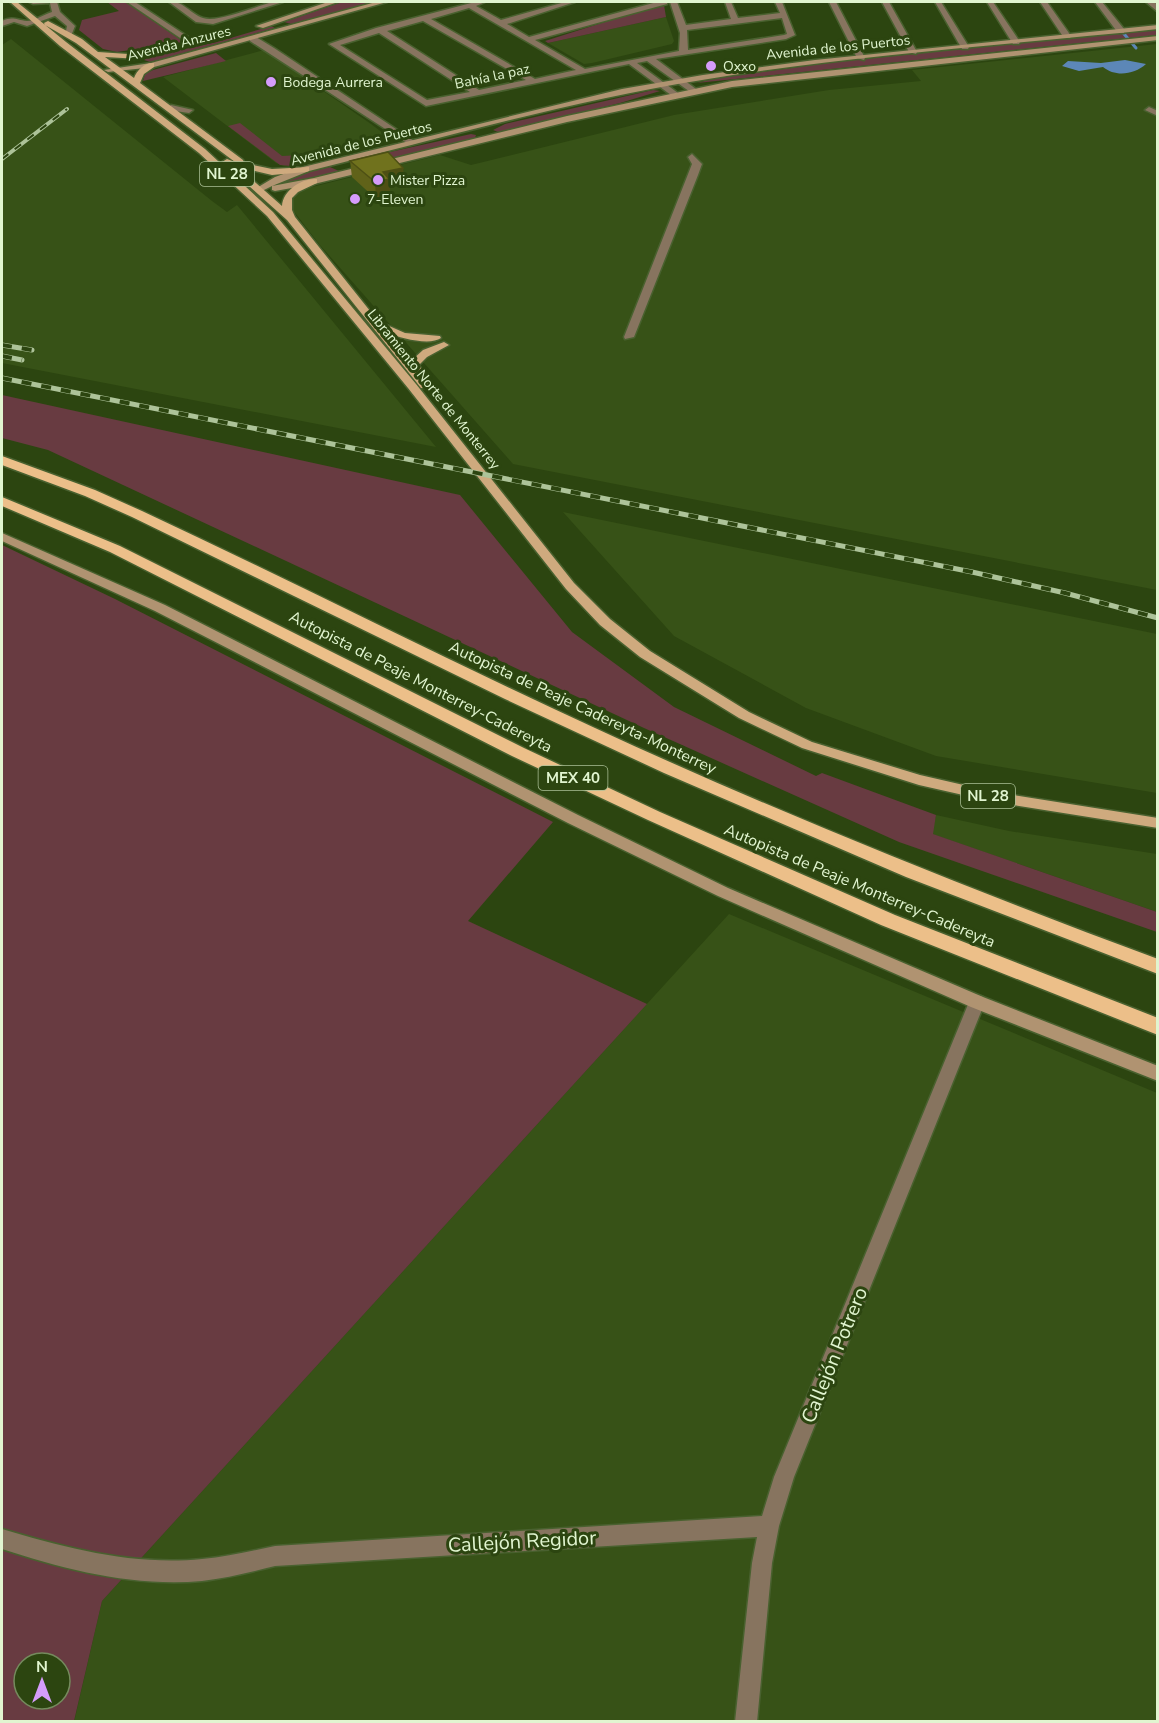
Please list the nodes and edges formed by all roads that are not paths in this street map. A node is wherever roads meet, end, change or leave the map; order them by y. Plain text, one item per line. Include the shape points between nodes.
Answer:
1 (14, 2) edge
2 (33, 2) edge
3 (47, 2) edge
4 (54, 2) edge
5 (131, 2) edge
6 (173, 2) edge
7 (238, 2) edge
8 (279, 2) edge
9 (334, 2) edge
10 (383, 2) edge
11 (482, 2) edge
12 (572, 2) edge
13 (664, 2) edge
14 (673, 2) edge
15 (728, 2) edge
16 (779, 2) edge
17 (832, 2) edge
18 (885, 2) edge
19 (938, 2) edge
20 (990, 2) edge
21 (1043, 2) edge
22 (1098, 2) edge
23 (1150, 2) edge
24 (469, 5) junction
25 (252, 10) junction
26 (1158, 10) edge
27 (56, 13) junction
28 (784, 15) junction
29 (424, 18) junction
30 (735, 20) junction
31 (40, 21) junction
32 (273, 22) junction
33 (501, 22) junction
34 (2, 24) edge
35 (1158, 27) edge
36 (682, 28) junction
37 (286, 29) junction
38 (379, 30) junction
39 (1121, 31) junction
40 (68, 34) junction
41 (1067, 36) junction
42 (1158, 38) edge
43 (253, 39) junction
44 (530, 39) junction
45 (1016, 42) junction
46 (63, 44) junction
47 (195, 44) junction
48 (965, 47) junction
49 (168, 51) dead end
50 (683, 52) junction
51 (913, 52) junction
52 (95, 54) junction
53 (149, 55) dead end
54 (140, 57) junction
55 (649, 58) junction
56 (861, 58) junction
57 (631, 62) junction
58 (151, 65) junction
59 (112, 68) junction
60 (583, 71) junction
61 (533, 81) junction
62 (680, 81) junction
63 (136, 82) junction
64 (661, 85) junction
65 (693, 91) junction
66 (478, 93) junction
67 (675, 95) junction
68 (136, 99) junction
69 (473, 128) junction
70 (198, 129) junction
71 (489, 139) junction
72 (413, 143) junction
73 (207, 148) junction
74 (692, 157) dead end
75 (249, 169) junction
76 (306, 169) junction
77 (314, 181) junction
78 (260, 189) junction
79 (290, 218) junction
80 (294, 246) junction
81 (373, 321) junction
82 (629, 337) dead end
83 (421, 381) junction
84 (2, 460) edge
85 (2, 501) edge
86 (2, 537) edge
87 (824, 749) junction
88 (1158, 823) edge
89 (1158, 967) edge
90 (977, 1002) junction
91 (1158, 1027) edge
92 (1158, 1074) edge
93 (769, 1526) junction
94 (2, 1539) edge
95 (746, 1722) edge

1 - 31 main road, Libramiento Norte de Monterrey / NL 28
2 - 3 street
4 - 27 street
5 - 47 street
6 - 25 street via 206,22
7 - 25 street
8 - 25 street
9 - 32 street, Avenida Anzures
10 - 37 street, Avenida Anzures
11 - 24 street, Bahía la paz
12 - 33 street
13 - 44 street
14 - 36 street
15 - 30 street
16 - 28 street, Bahía la paz
17 - 56 street
18 - 51 street
19 - 48 street
20 - 45 street
21 - 41 street
22 - 39 street
23 - 26 street
24 - 29 street, Bahía la paz
24 - 33 street
27 - 31 street
27 - 40 street via 71,26
28 - 30 street
28 - 50 street, Bahía la paz via 791,32 786,37
29 - 38 street, Bahía la paz
29 - 61 street
30 - 36 street
31 - 34 street via 27,24 16,18
31 - 40 main road
31 - 46 main road, Libramiento Norte de Monterrey / NL 28
31 - 59 main road, Libramiento Norte de Monterrey / NL 28
32 - 37 street
32 - 47 street, Avenida Anzures
33 - 44 street
35 - 39 street, Avenida de los Puertos
36 - 50 street
37 - 43 street, Avenida Anzures
38 - 66 street
38 - 66 street, Bahía la paz via 333,44 423,103
39 - 41 street, Avenida de los Puertos
40 - 52 main road
41 - 45 street, Avenida de los Puertos
42 - 65 street, Avenida de los Puertos
43 - 58 street, Avenida Anzures
43 - 72 street
44 - 60 street
45 - 48 street, Avenida de los Puertos
46 - 59 main road via 102,69
46 - 68 main road, Libramiento Norte de Monterrey / NL 28
47 - 49 street, Avenida Anzures
48 - 51 street, Avenida de los Puertos
50 - 55 street, Bahía la paz
51 - 56 street, Avenida de los Puertos
52 - 54 main road
52 - 59 main road
53 - 54 street, Avenida Anzures
54 - 58 street
54 - 59 street, Avenida Anzures
55 - 57 street, Bahía la paz
55 - 62 street
56 - 62 street, Avenida de los Puertos
57 - 60 street, Bahía la paz
57 - 64 street
58 - 59 street, Avenida Anzures
58 - 63 main road
59 - 63 main road
59 - 68 main road via 110,76
59 - 73 main road, Libramiento Norte de Monterrey / NL 28
60 - 61 street, Bahía la paz
61 - 66 street, Bahía la paz
62 - 64 street, Avenida de los Puertos
62 - 65 street
63 - 70 main road
64 - 67 street
64 - 69 street, Avenida de los Puertos
65 - 67 street, Avenida de los Puertos
67 - 71 street, Avenida de los Puertos
68 - 73 main road, Libramiento Norte de Monterrey / NL 28
69 - 71 street
69 - 72 street, Avenida de los Puertos
70 - 73 main road
70 - 75 main road
71 - 77 street, Avenida de los Puertos
72 - 76 street, Avenida de los Puertos
73 - 75 main road
73 - 78 main road, Libramiento Norte de Monterrey / NL 28
73 - 80 main road, Libramiento Norte de Monterrey / NL 28 via 270,214
74 - 82 street via 697,164
75 - 76 main road via 270,173
76 - 78 street, Avenida de los Puertos
77 - 78 street, Avenida de los Puertos
77 - 79 main road via 288,196
78 - 79 main road, Libramiento Norte de Monterrey / NL 28
78 - 80 main road via 262,198 290,231
79 - 81 main road, Libramiento Norte de Monterrey / NL 28
80 - 87 main road, Libramiento Norte de Monterrey / NL 28 via 412,386 570,586 605,622 703,692 807,745
81 - 83 main road, Libramiento Norte de Monterrey / NL 28
81 - 83 main road via 403,336 440,342 417,359 414,366
83 - 87 main road, Libramiento Norte de Monterrey / NL 28 via 574,580 629,634 689,676
84 - 89 highway, Autopista de Peaje Cadereyta-Monterrey / MEX 40 via 146,518 511,695 778,817 1013,913
85 - 91 highway, Autopista de Peaje Monterrey-Cadereyta / MEX 40 via 115,549 518,752 654,816 888,920
86 - 90 street via 160,608 691,876
87 - 88 main road, Libramiento Norte de Monterrey / NL 28 via 919,780 994,797
90 - 92 street
90 - 93 street, Callejón Potrero via 784,1477
93 - 94 street, Callejón Regidor via 275,1556 202,1570 145,1571 95,1564
93 - 95 street, Callejón Potrero

